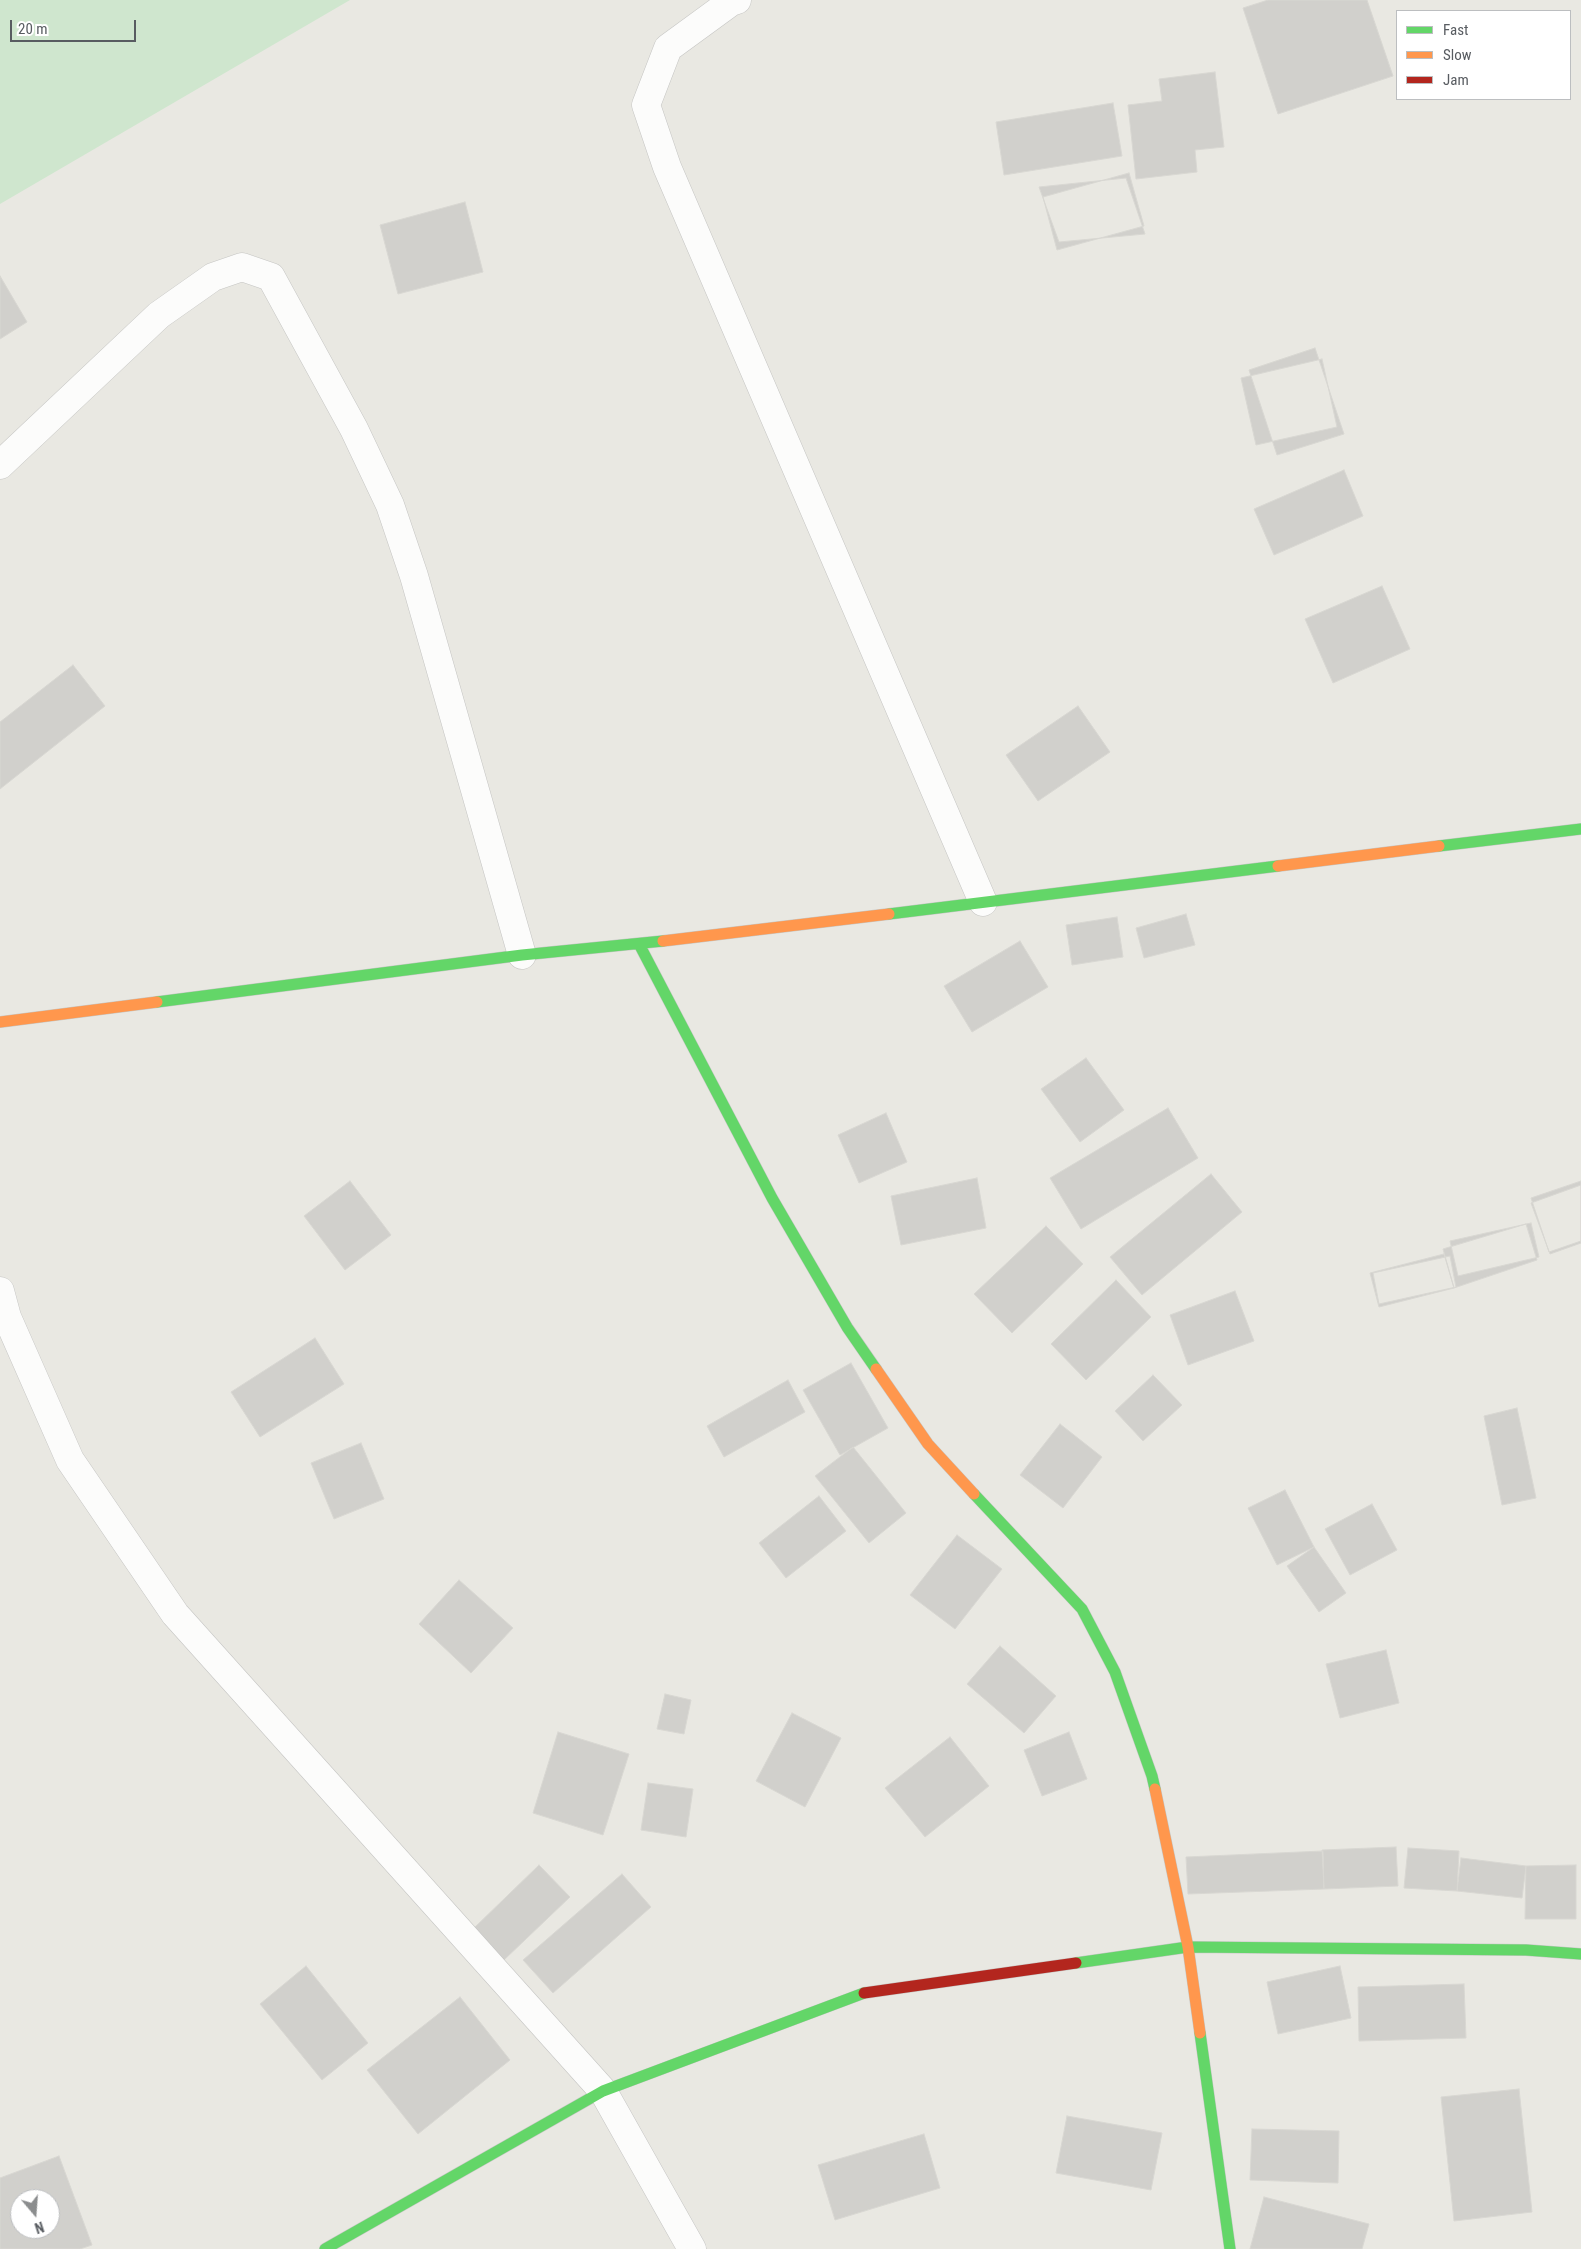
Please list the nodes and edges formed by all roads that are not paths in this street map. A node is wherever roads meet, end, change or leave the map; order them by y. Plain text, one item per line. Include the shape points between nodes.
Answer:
1 (737, 0) edge
2 (0, 465) edge
3 (1581, 829) edge
4 (983, 902) junction
5 (639, 944) junction
6 (522, 955) junction
7 (0, 1022) edge
8 (0, 1291) edge
9 (1188, 1947) junction
10 (1581, 1954) edge
11 (603, 2091) junction
12 (325, 2249) edge
13 (692, 2249) edge
14 (1230, 2249) edge

1 - 4 street via 668,48 646,104 668,167
2 - 6 street via 158,315 205,282 242,267 271,277 354,429 390,505 414,576
3 - 4 street
4 - 5 street
5 - 6 street
5 - 9 street via 772,1198 847,1327 928,1444 1082,1609 1115,1672 1152,1776
6 - 7 street
8 - 11 street via 7,1317 70,1460 175,1614
9 - 10 street via 1526,1950
9 - 11 street via 867,1992
9 - 14 street
11 - 12 street
11 - 13 street

